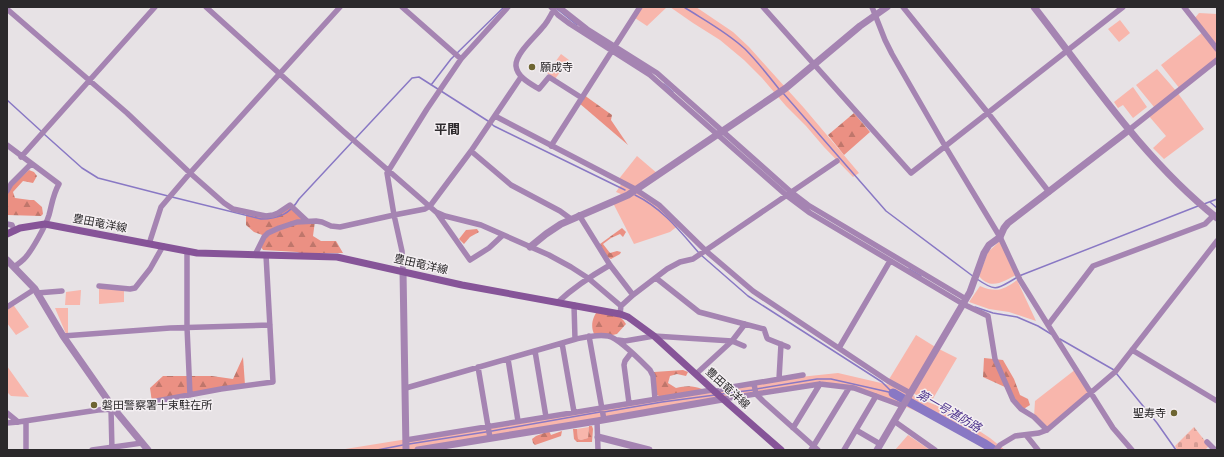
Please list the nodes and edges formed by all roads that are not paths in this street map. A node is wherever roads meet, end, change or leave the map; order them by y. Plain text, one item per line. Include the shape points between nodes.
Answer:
1 (155, 7) edge
2 (206, 7) edge
3 (340, 7) edge
4 (402, 7) edge
5 (508, 7) edge
6 (640, 7) edge
7 (763, 7) edge
8 (872, 7) edge
9 (887, 7) edge
10 (903, 7) edge
11 (1034, 7) edge
12 (1123, 7) edge
13 (1184, 7) edge
14 (555, 8) edge
15 (7, 9) edge
16 (876, 16) junction
17 (613, 48) junction
18 (1217, 49) edge
19 (1068, 51) junction
20 (461, 59) junction
21 (1217, 60) edge
22 (814, 64) junction
23 (280, 74) junction
24 (521, 76) junction
25 (89, 81) junction
26 (582, 98) junction
27 (988, 113) junction
28 (494, 116) junction
29 (1129, 130) junction
30 (720, 132) junction
31 (7, 145) edge
32 (551, 146) junction
33 (945, 146) junction
34 (471, 151) junction
35 (21, 157) junction
36 (837, 161) dead end
37 (31, 164) junction
38 (389, 171) junction
39 (190, 173) junction
40 (636, 189) junction
41 (7, 191) edge
42 (1049, 192) junction
43 (788, 194) junction
44 (430, 206) junction
45 (436, 212) junction
46 (394, 215) junction
47 (580, 215) junction
48 (1215, 216) edge
49 (571, 219) junction
50 (307, 222) junction
51 (7, 224) edge
52 (45, 224) junction
53 (14, 230) junction
54 (7, 234) edge
55 (503, 235) junction
56 (1000, 237) junction
57 (1217, 241) edge
58 (149, 244) junction
59 (163, 246) junction
60 (530, 247) junction
61 (706, 250) junction
62 (187, 251) junction
63 (255, 255) junction
64 (266, 255) junction
65 (7, 260) edge
66 (890, 261) junction
67 (610, 265) junction
68 (14, 267) junction
69 (403, 272) junction
70 (588, 278) junction
71 (656, 278) junction
72 (99, 286) dead end
73 (62, 290) dead end
74 (36, 291) junction
75 (633, 295) junction
76 (558, 302) junction
77 (964, 302) junction
78 (574, 305) junction
79 (7, 307) edge
80 (620, 310) junction
81 (745, 324) junction
82 (270, 325) junction
83 (1048, 325) junction
84 (187, 327) junction
85 (64, 336) junction
86 (589, 336) junction
87 (654, 336) junction
88 (575, 339) junction
89 (616, 340) junction
90 (732, 342) junction
91 (562, 343) junction
92 (781, 344) junction
93 (744, 346) dead end
94 (788, 347) dead end
95 (839, 348) junction
96 (1132, 350) junction
97 (535, 351) junction
98 (631, 353) junction
99 (508, 359) junction
100 (478, 367) junction
101 (696, 374) junction
102 (803, 376) dead end
103 (779, 380) junction
104 (754, 384) junction
105 (820, 384) junction
106 (406, 388) junction
107 (850, 388) junction
108 (713, 391) junction
109 (1091, 392) junction
110 (910, 393) junction
111 (756, 394) junction
112 (190, 395) junction
113 (876, 396) junction
114 (655, 399) junction
115 (723, 399) junction
116 (1217, 400) edge
117 (629, 403) junction
118 (903, 406) junction
119 (602, 408) junction
120 (113, 409) junction
121 (574, 412) junction
122 (7, 413) edge
123 (546, 417) junction
124 (26, 421) junction
125 (518, 421) junction
126 (600, 421) junction
127 (894, 421) junction
128 (18, 422) junction
129 (7, 423) edge
130 (489, 426) junction
131 (794, 428) junction
132 (856, 430) junction
133 (1047, 430) junction
134 (1026, 435) junction
135 (598, 437) junction
136 (490, 438) junction
137 (406, 440) junction
138 (1207, 442) dead end
139 (142, 443) junction
140 (879, 447) edge
141 (630, 448) edge
142 (998, 448) edge
143 (112, 449) edge
144 (815, 449) edge
145 (26, 450) edge
146 (92, 450) edge
147 (148, 450) edge
148 (406, 450) edge
149 (418, 450) edge
150 (598, 450) edge
151 (649, 450) edge
152 (781, 450) edge
153 (844, 450) edge
154 (935, 450) edge
155 (1038, 450) edge
156 (1132, 450) edge
157 (1215, 450) edge

1 - 25 street
2 - 23 street
3 - 23 street
4 - 20 street
5 - 20 street
6 - 17 street
7 - 22 street
8 - 16 street
9 - 16 street
10 - 27 street
11 - 19 street
12 - 19 street
13 - 18 street
14 - 17 street
14 - 24 street via 517,61 516,67
15 - 25 street
16 - 22 street
16 - 33 street via 892,54
17 - 26 street
17 - 30 street
19 - 27 street
19 - 29 street
20 - 38 street
21 - 29 street
22 - 30 street via 786,88
22 - 33 street via 911,173
23 - 38 street
23 - 39 street
24 - 26 street via 540,89 549,77
24 - 28 street
25 - 35 street
25 - 39 street
26 - 32 street
27 - 33 street
27 - 42 street
28 - 32 street
28 - 34 street
29 - 42 street
29 - 48 street via 1170,174
30 - 40 street
30 - 43 street
31 - 35 street
32 - 40 street
33 - 56 street
34 - 44 street
34 - 49 street via 511,185
35 - 37 street
36 - 43 street
37 - 41 street
37 - 52 street via 59,184
38 - 44 street
38 - 46 street
39 - 50 street via 233,209 266,216 278,213 290,205
39 - 58 street via 161,207
40 - 47 street via 627,196
40 - 61 street via 659,205
42 - 56 street via 1008,223
43 - 61 street
43 - 66 street via 810,214
43 - 77 street
44 - 45 street
44 - 46 street
45 - 55 street via 481,225
45 - 55 street via 470,260
46 - 50 street via 340,227 322,222
46 - 69 street via 402,251
47 - 49 street
47 - 67 street
48 - 83 street via 1205,224 1093,266
49 - 60 street
50 - 63 street via 297,222 268,233
51 - 53 street via 12,224
52 - 53 main road, 豊田竜洋線
52 - 58 main road, 豊田竜洋線
52 - 68 street via 25,258
53 - 54 main road, 豊田竜洋線
55 - 60 street
56 - 77 street via 984,253
56 - 83 street via 1020,280
57 - 96 street
58 - 59 main road, 豊田竜洋線
59 - 62 main road, 豊田竜洋線
59 - 72 street via 150,270 135,288
60 - 70 street
61 - 71 street via 693,259 667,269
61 - 95 street via 753,291
62 - 63 main road, 豊田竜洋線
62 - 84 street
63 - 64 main road, 豊田竜洋線
64 - 69 main road, 豊田竜洋線 via 337,258
64 - 82 street
65 - 68 street
66 - 77 street
66 - 95 street
67 - 70 street
67 - 75 street
68 - 74 street
69 - 76 main road, 豊田竜洋線
69 - 106 street
70 - 76 street
70 - 80 street
71 - 75 street
71 - 81 street via 699,312
73 - 74 street
74 - 79 street
74 - 85 street
75 - 80 street
76 - 78 main road, 豊田竜洋線
77 - 110 street
77 - 133 street via 988,316 996,359 1014,400
78 - 80 main road, 豊田竜洋線
78 - 88 street
80 - 87 main road, 豊田竜洋線
81 - 90 street
81 - 92 street via 764,329 768,339
82 - 84 street
82 - 112 street via 273,382
83 - 109 street
84 - 85 street
84 - 112 street
85 - 120 street
86 - 88 street
86 - 89 street via 608,336
86 - 119 street
87 - 89 street
87 - 90 street
87 - 101 main road, 豊田竜洋線
88 - 91 street
89 - 98 street
90 - 93 street
90 - 101 street
91 - 97 street
91 - 121 street
92 - 94 street
92 - 103 street
95 - 110 street
96 - 109 street via 1114,372
96 - 116 street
97 - 99 street
97 - 123 street
98 - 114 street via 650,370
98 - 117 street via 624,365
99 - 100 street
99 - 125 street
100 - 106 street
100 - 130 street
101 - 108 main road, 豊田竜洋線
102 - 103 street
103 - 104 street
104 - 108 street
104 - 111 street
105 - 107 street
105 - 111 street
105 - 131 street
106 - 137 street
107 - 113 street
107 - 144 street
108 - 114 street
108 - 115 main road, 豊田竜洋線
109 - 133 street
109 - 156 street via 1113,428
110 - 118 street
111 - 115 street
111 - 131 street
112 - 120 street
113 - 118 street
113 - 132 street
114 - 117 street
115 - 126 street
115 - 152 main road, 豊田竜洋線
117 - 119 street
118 - 127 street
119 - 121 street
119 - 126 street
120 - 124 street
120 - 139 street
120 - 143 street
121 - 123 street
122 - 128 street
123 - 125 street
124 - 128 street
124 - 145 street
125 - 130 street
126 - 135 street
126 - 136 street
127 - 140 street
127 - 154 street
128 - 129 street
130 - 136 street
130 - 137 street
131 - 144 street
132 - 140 street
132 - 153 street
133 - 134 street
134 - 142 street via 1015,436
134 - 155 street
135 - 141 street
135 - 150 street
136 - 149 street
137 - 148 street
138 - 157 street
139 - 143 street
139 - 147 street
141 - 151 street
143 - 146 street

